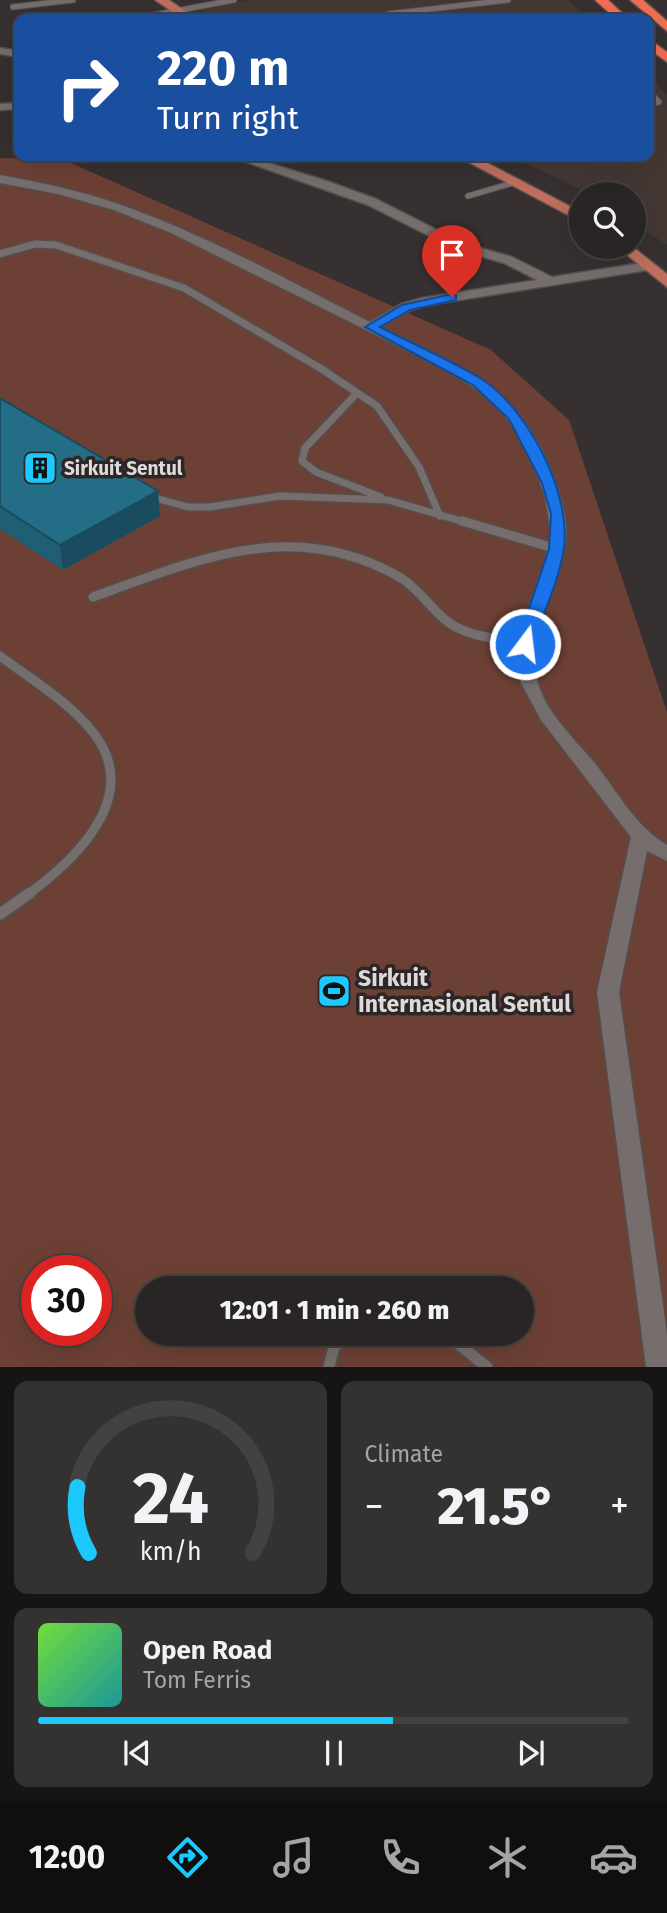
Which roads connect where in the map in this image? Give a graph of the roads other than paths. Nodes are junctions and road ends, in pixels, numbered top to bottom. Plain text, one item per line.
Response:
1 (73, 0) edge
2 (161, 0) edge
3 (234, 0) edge
4 (508, 0) edge
5 (601, 0) edge
6 (636, 0) edge
7 (13, 7) dead end
8 (176, 10) junction
9 (161, 14) edge
10 (183, 14) edge
11 (388, 14) edge
12 (617, 14) edge
13 (652, 14) edge
14 (250, 161) edge
15 (474, 161) edge
16 (0, 179) edge
17 (516, 182) junction
18 (468, 196) dead end
19 (569, 211) edge
20 (0, 254) edge
21 (639, 259) edge
22 (648, 266) junction
23 (549, 281) junction
24 (667, 282) edge
25 (371, 327) junction
26 (357, 393) junction
27 (144, 494) edge
28 (388, 500) junction
29 (440, 516) junction
30 (556, 549) junction
31 (93, 597) dead end
32 (525, 644) junction
33 (0, 656) edge
34 (641, 835) junction
35 (667, 854) edge
36 (0, 914) edge
37 (335, 1346) edge
38 (461, 1346) edge
39 (329, 1367) edge
40 (487, 1367) edge
41 (659, 1367) edge

1 - 7 lane
2 - 8 main road
3 - 8 lane
4 - 11 lane
5 - 12 highway
6 - 13 highway
8 - 9 lane
8 - 10 main road
14 - 23 street
15 - 17 main road
16 - 25 street
17 - 18 lane
17 - 19 main road
20 - 26 lane
21 - 22 main road
22 - 23 street
22 - 24 main road
23 - 25 street
25 - 30 street
26 - 28 lane
26 - 29 lane
27 - 28 lane
28 - 29 lane
29 - 30 lane
30 - 32 street
31 - 32 lane
32 - 34 street
33 - 36 lane
34 - 35 street
34 - 41 street
37 - 39 lane
38 - 40 lane

